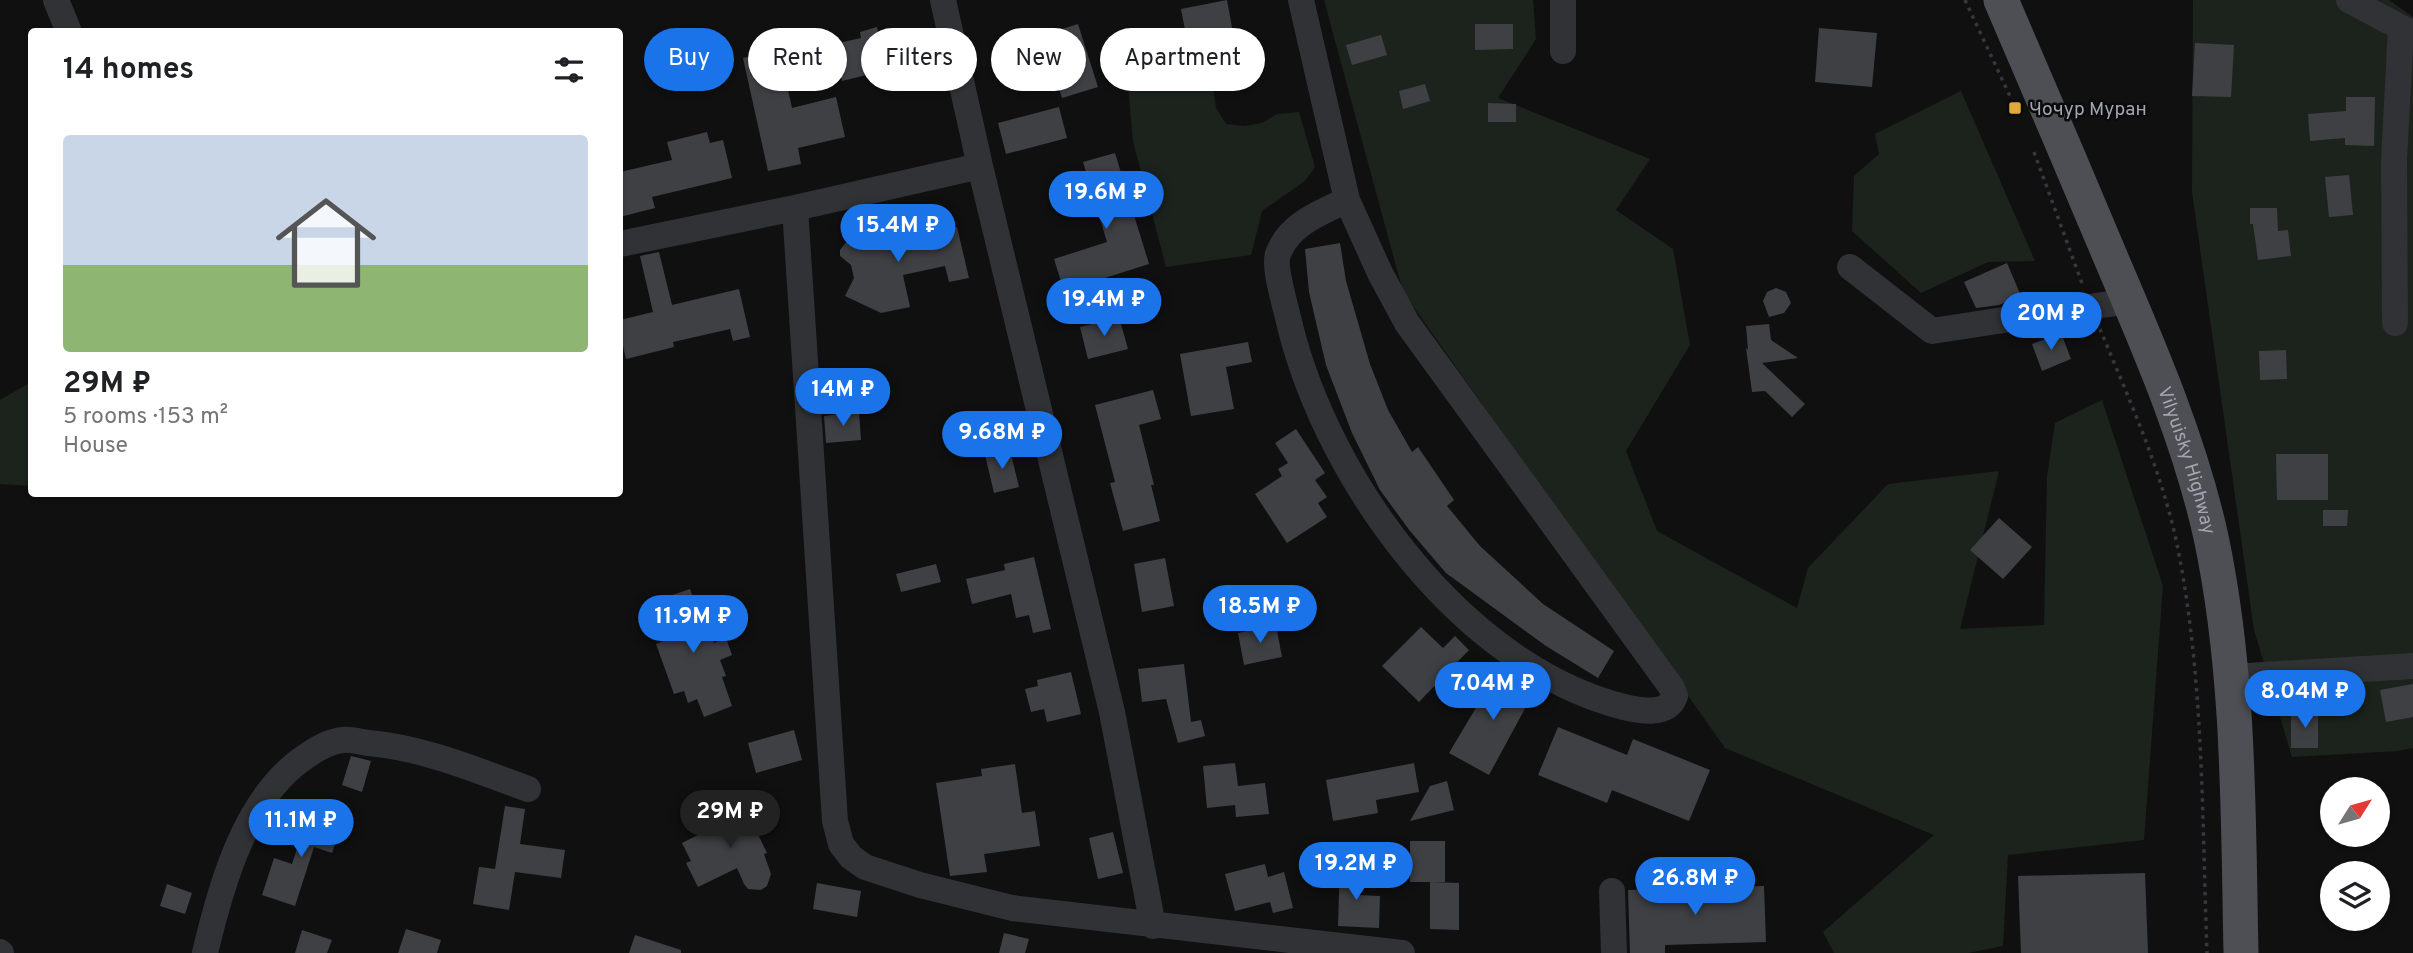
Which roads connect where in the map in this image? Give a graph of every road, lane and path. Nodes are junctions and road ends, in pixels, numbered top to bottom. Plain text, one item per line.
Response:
1 (56, 0) edge
2 (943, 0) edge
3 (1301, 0) edge
4 (1563, 0) edge
5 (1965, 0) edge
6 (2001, 0) edge
7 (2349, 0) edge
8 (67, 28) edge
9 (2407, 31) edge
10 (1563, 51) dead end
11 (2018, 114) dead end
12 (2034, 152) dead end
13 (980, 166) junction
14 (1347, 200) junction
15 (795, 208) junction
16 (623, 242) edge
17 (1850, 267) dead end
18 (2129, 301) junction
19 (2090, 307) junction
20 (2395, 323) dead end
21 (2413, 666) edge
22 (2232, 677) junction
23 (528, 789) dead end
24 (1612, 891) dead end
25 (1153, 926) junction
26 (205, 953) edge
27 (1402, 953) edge
28 (1614, 953) edge
29 (2207, 953) edge
30 (2241, 953) edge

1 - 8 street
2 - 13 street
3 - 14 street
4 - 10 street
5 - 11 path
6 - 18 main road, Vilyuisky Highway
7 - 9 street
9 - 20 street
12 - 19 path
13 - 15 street
13 - 25 street
14 - 14 street
15 - 16 street
15 - 25 street
17 - 19 street
18 - 19 street
18 - 22 main road, Vilyuisky Highway
19 - 29 path
21 - 22 street
22 - 30 main road, Vilyuisky Highway
23 - 26 street
24 - 28 street
25 - 27 street

